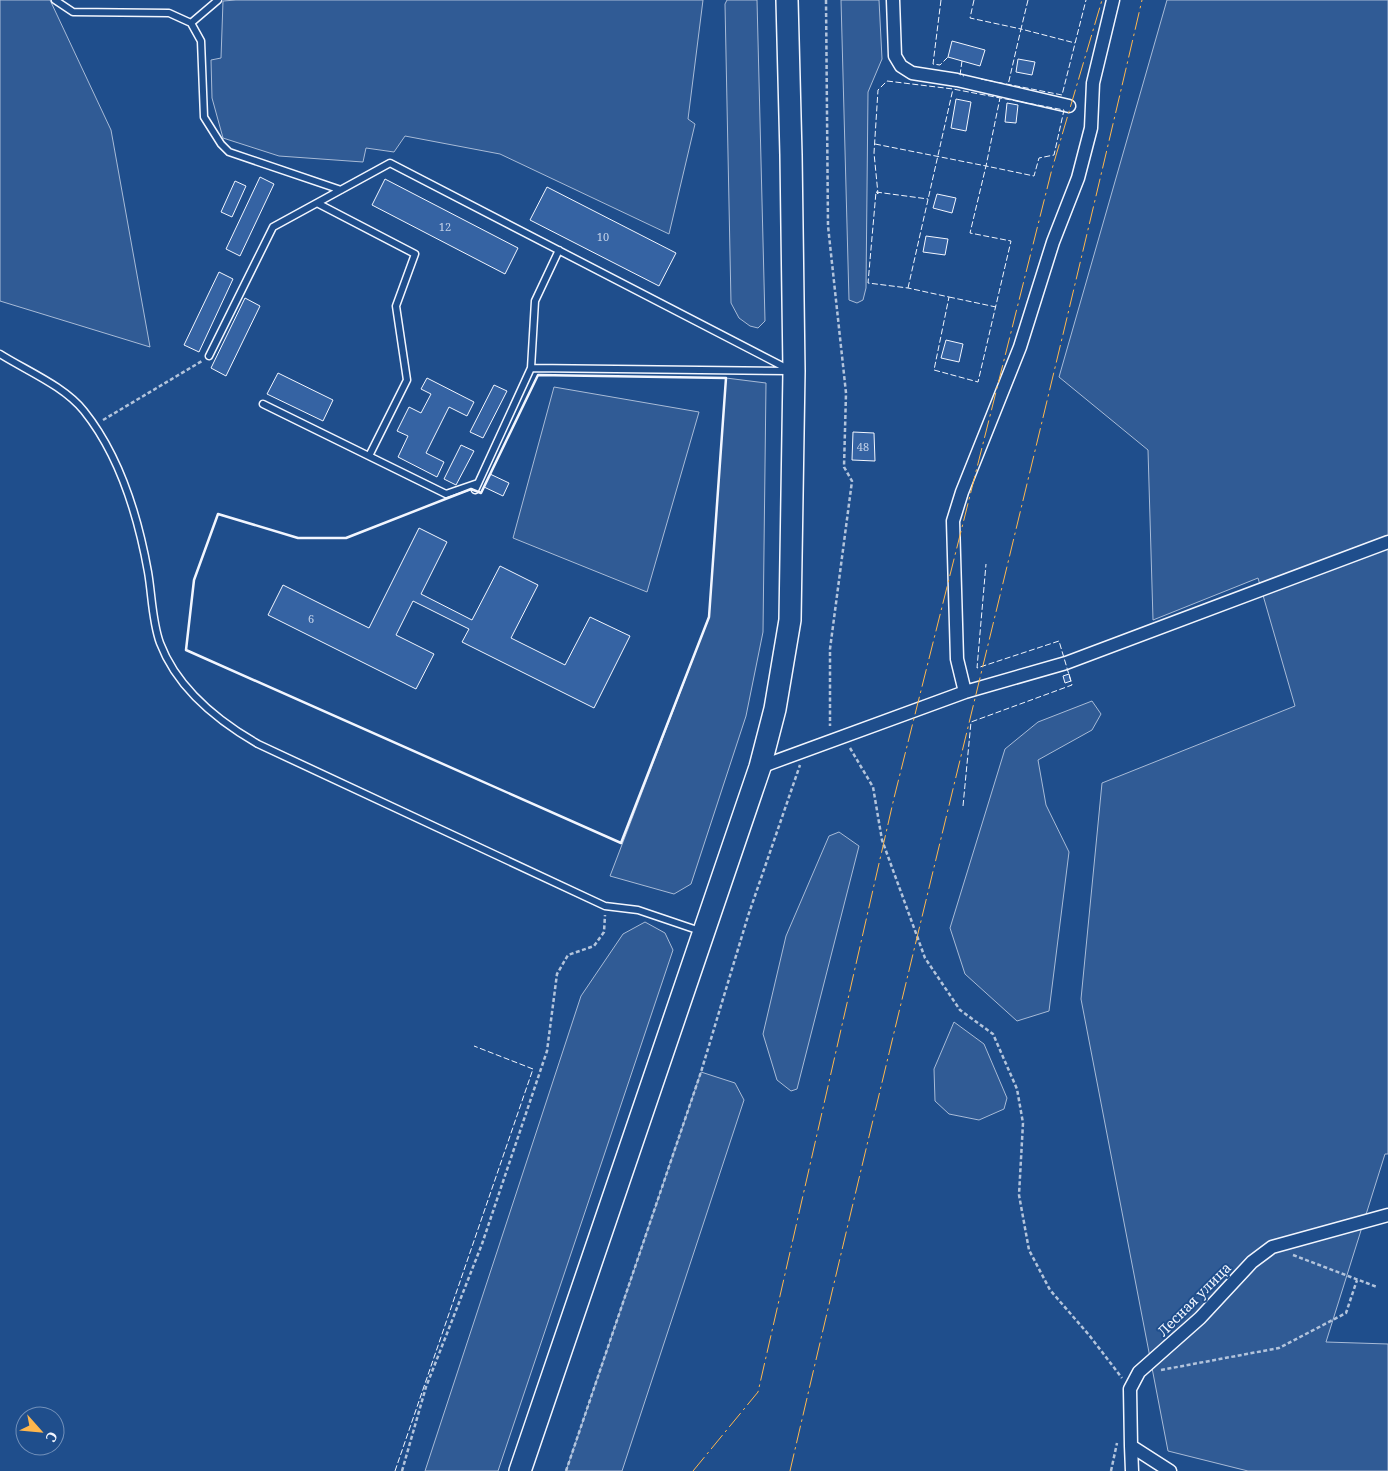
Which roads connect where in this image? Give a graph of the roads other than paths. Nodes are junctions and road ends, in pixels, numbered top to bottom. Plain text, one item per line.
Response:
1 (56, 0) edge
2 (218, 0) edge
3 (787, 0) edge
4 (893, 0) edge
5 (1123, 0) edge
6 (1113, 6) edge
7 (191, 23) junction
8 (1069, 106) dead end
9 (341, 190) junction
10 (317, 203) junction
11 (559, 250) junction
12 (0, 354) edge
13 (209, 356) road end
14 (531, 368) junction
15 (794, 371) junction
16 (263, 404) dead end
17 (369, 456) junction
18 (478, 484) junction
19 (475, 490) dead end
20 (1388, 542) edge
21 (965, 692) junction
22 (760, 768) junction
23 (704, 932) junction
24 (1388, 1216) edge
25 (1131, 1446) junction
26 (520, 1471) edge
27 (1132, 1471) edge
28 (1170, 1471) edge

1 - 7 lane
2 - 7 lane
3 - 15 main road
4 - 8 street
5 - 6 street
6 - 21 street
7 - 9 lane
9 - 10 lane
9 - 11 lane
10 - 13 lane
10 - 17 lane
11 - 14 lane
11 - 15 lane
12 - 23 lane
14 - 15 lane
14 - 18 lane
15 - 22 main road
16 - 17 lane
17 - 18 lane
18 - 19 lane
20 - 21 street
21 - 22 street
22 - 23 main road
23 - 26 main road
24 - 25 street, Лесная улица
25 - 27 street
25 - 28 street

